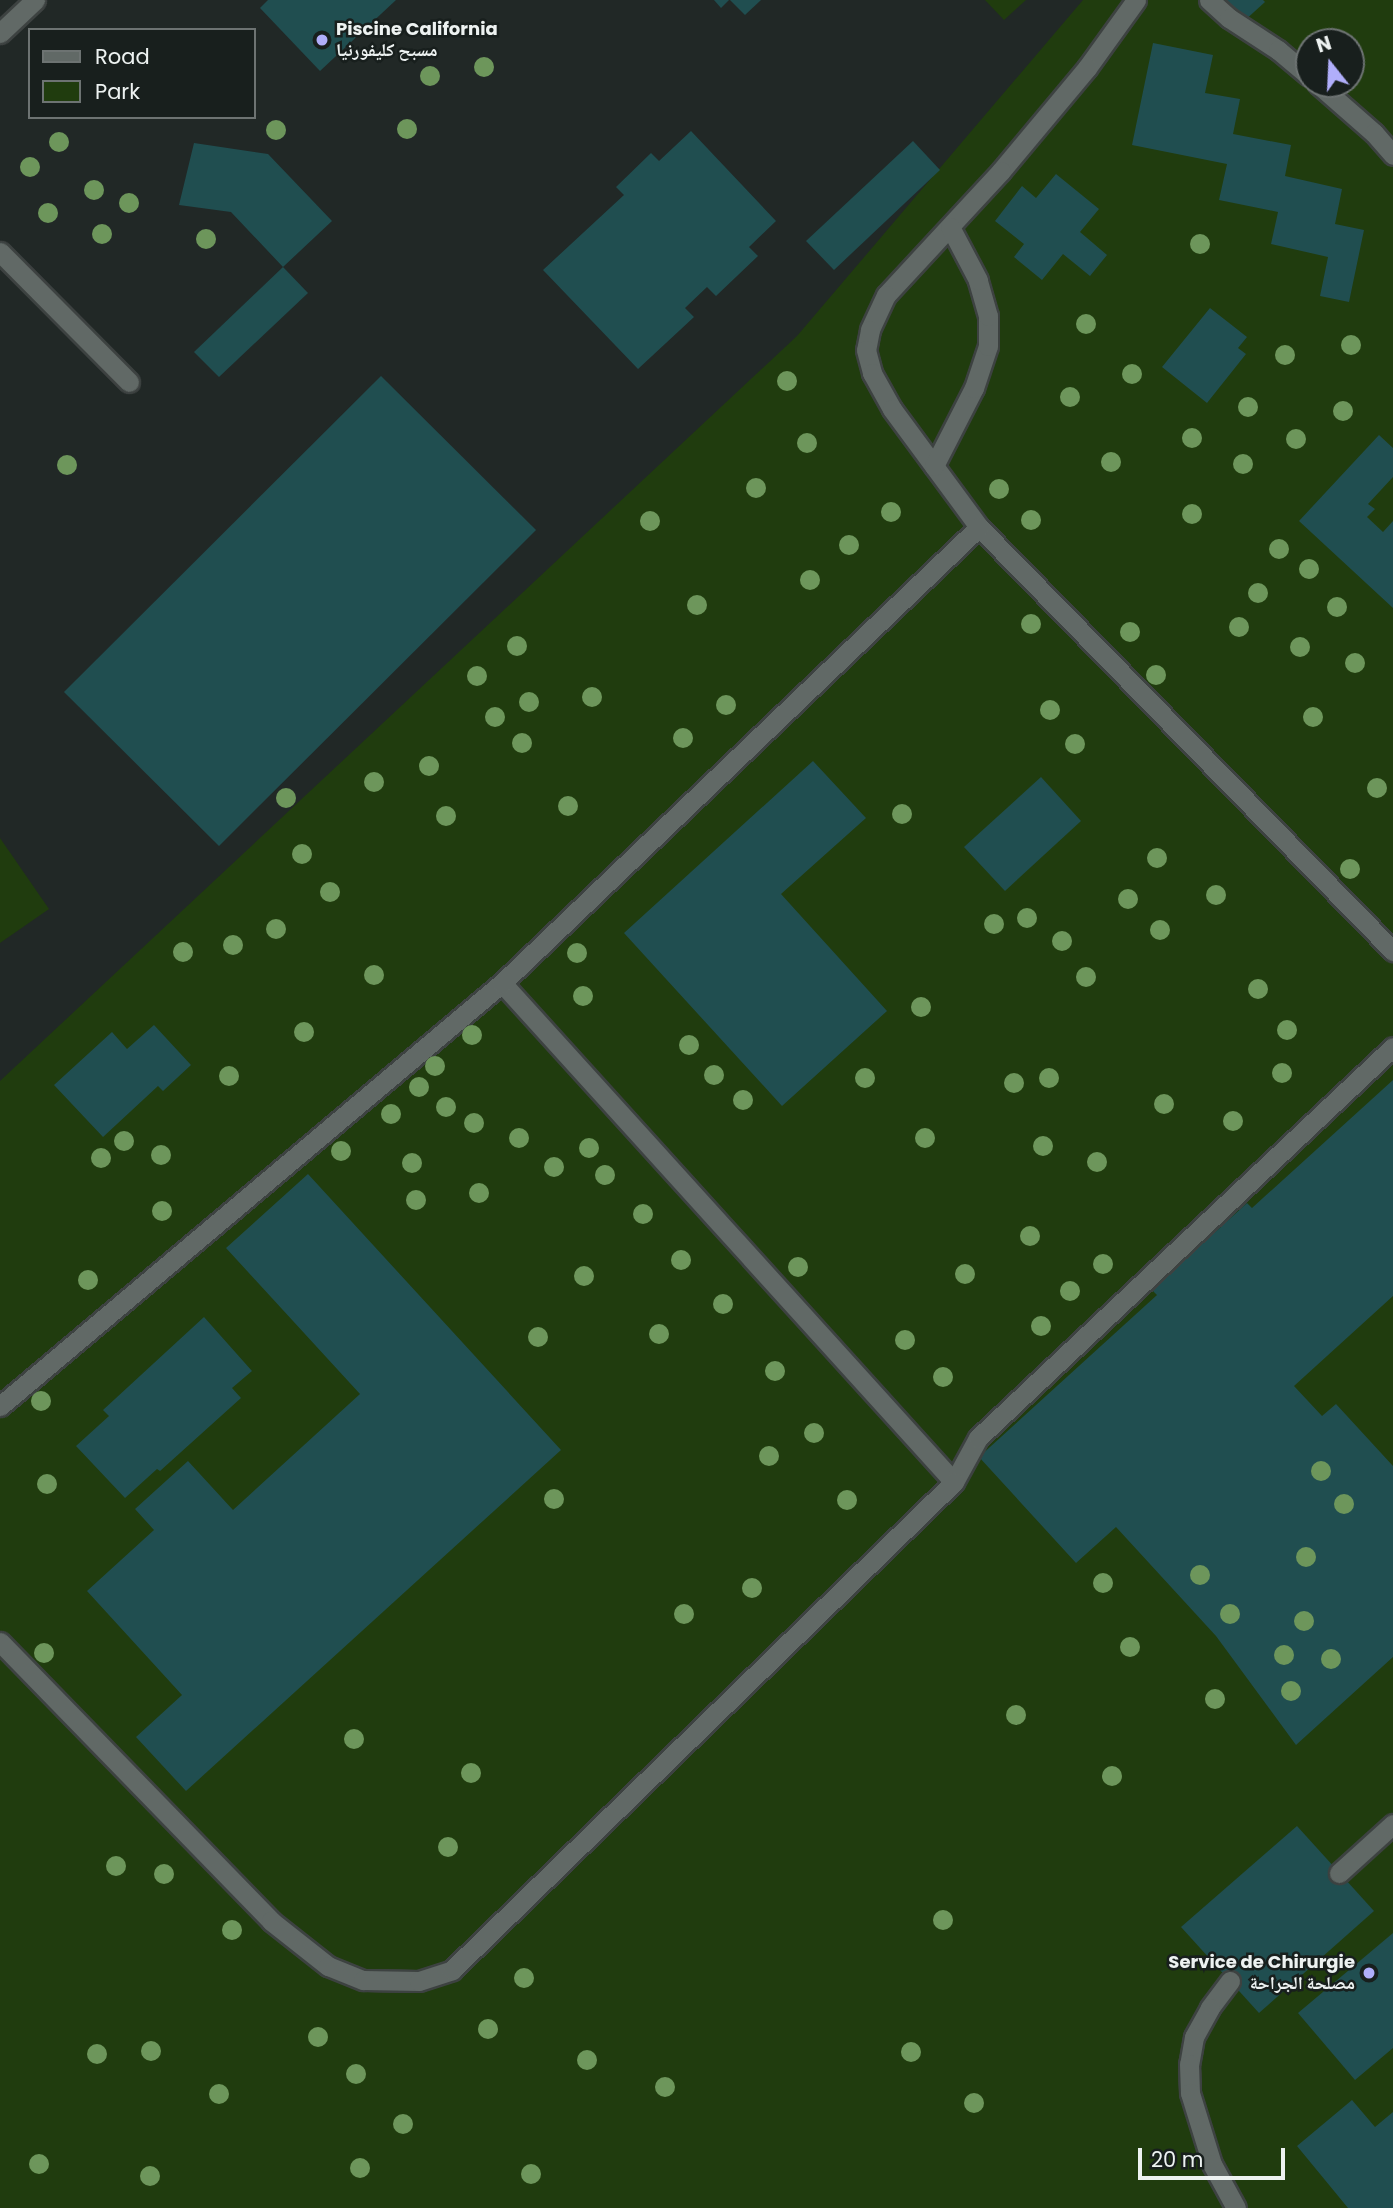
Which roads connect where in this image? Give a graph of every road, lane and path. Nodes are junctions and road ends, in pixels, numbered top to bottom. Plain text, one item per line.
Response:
1 (35, 0) edge
2 (1136, 0) edge
3 (1209, 0) edge
4 (0, 33) edge
5 (1295, 64) edge
6 (1334, 98) edge
7 (1393, 155) edge
8 (950, 227) junction
9 (0, 251) edge
10 (129, 382) dead end
11 (934, 466) junction
12 (979, 527) junction
13 (1393, 951) edge
14 (502, 983) junction
15 (1393, 1047) edge
16 (0, 1406) edge
17 (954, 1482) junction
18 (0, 1642) edge
19 (1393, 1824) edge
20 (1339, 1873) dead end
21 (1230, 1981) dead end
22 (1236, 2208) edge

1 - 4 street
2 - 8 street
3 - 5 street
6 - 7 street
8 - 11 street
8 - 11 street
9 - 10 street
11 - 12 street
12 - 13 street
12 - 14 street
14 - 16 street
14 - 17 street
15 - 17 street
17 - 18 street
19 - 20 street
21 - 22 street

